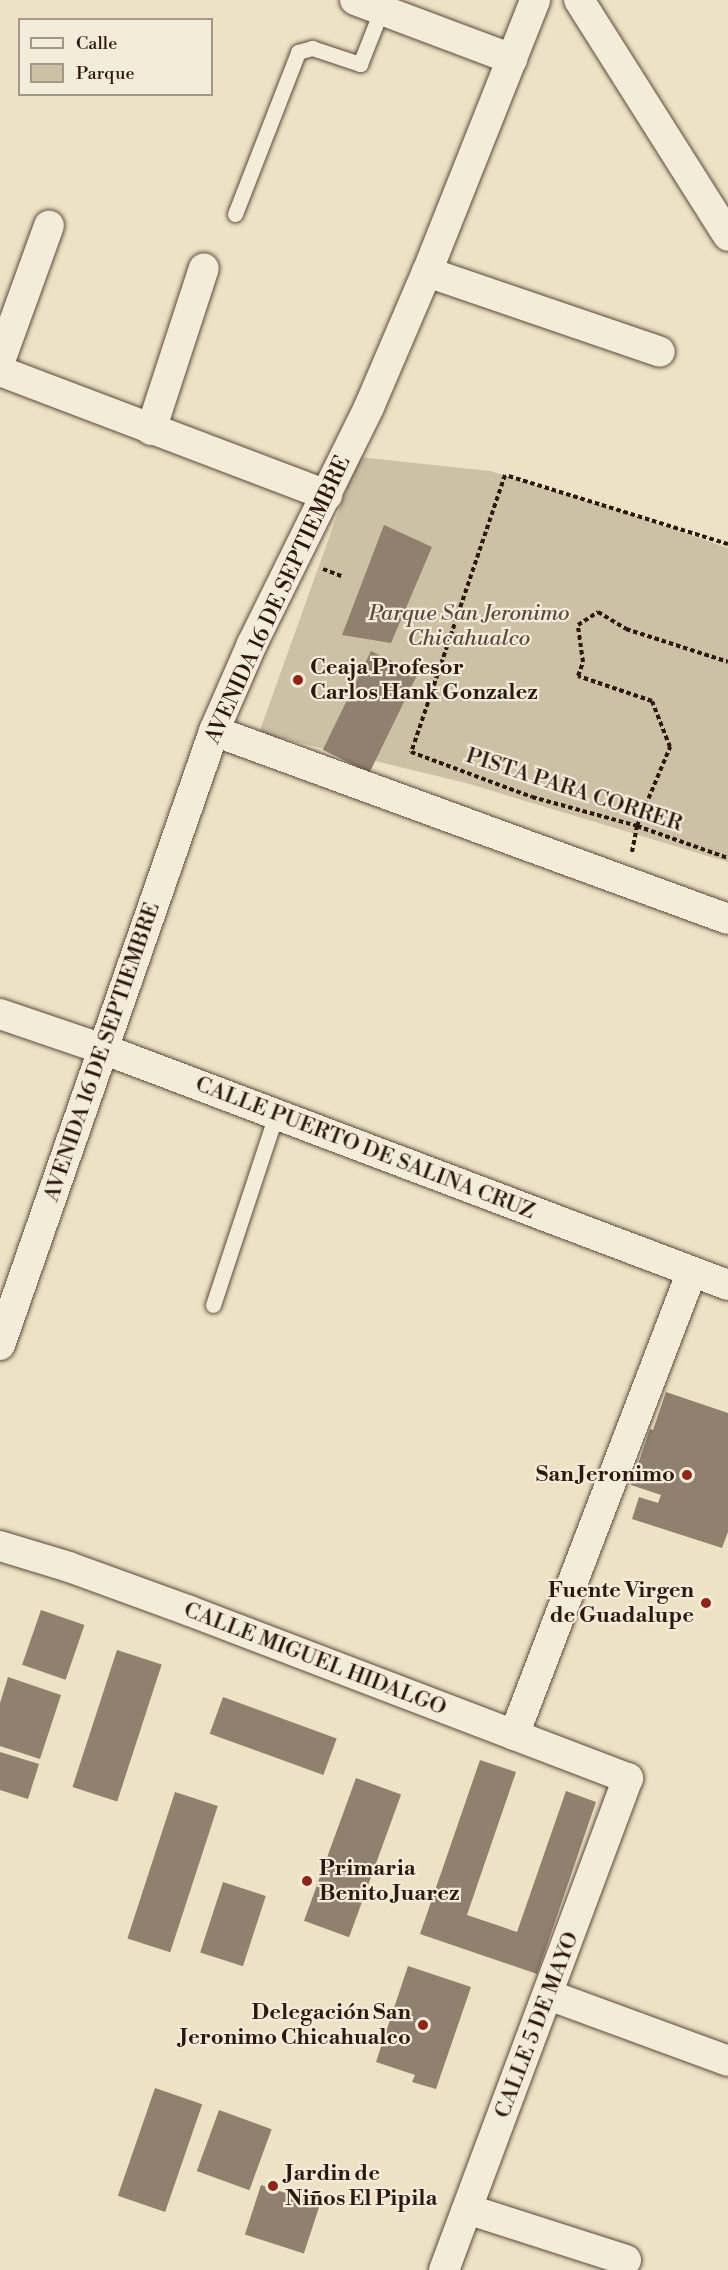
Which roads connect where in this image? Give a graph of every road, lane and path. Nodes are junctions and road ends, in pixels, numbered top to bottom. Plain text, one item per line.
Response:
1 (535, 0) edge
2 (579, 0) edge
3 (368, 5) edge
4 (512, 59) junction
5 (235, 214) dead end
6 (49, 226) dead end
7 (728, 237) edge
8 (204, 268) dead end
9 (427, 272) junction
10 (660, 352) dead end
11 (0, 361) edge
12 (0, 371) edge
13 (151, 430) junction
14 (327, 495) junction
15 (728, 544) edge
16 (728, 662) edge
17 (214, 730) junction
18 (637, 826) junction
19 (728, 858) edge
20 (626, 881) junction
21 (728, 919) edge
22 (0, 1014) edge
23 (103, 1049) junction
24 (276, 1114) junction
25 (692, 1272) junction
26 (728, 1285) edge
27 (213, 1305) dead end
28 (0, 1346) edge
29 (0, 1546) edge
30 (514, 1735) junction
31 (628, 1779) joint
32 (549, 1995) junction
33 (728, 2061) edge
34 (467, 2209) junction
35 (626, 2260) dead end
36 (444, 2270) edge

1 - 4 street, AVENIDA 16 DE SEPTIEMBRE
2 - 7 street
3 - 4 street
3 - 5 lane
4 - 9 street, AVENIDA 16 DE SEPTIEMBRE
6 - 11 street
8 - 13 street
9 - 10 street
9 - 14 street, AVENIDA 16 DE SEPTIEMBRE
12 - 13 street
13 - 14 street
14 - 17 street, AVENIDA 16 DE SEPTIEMBRE
15 - 18 path, PISTA PARA CORRER
16 - 18 path
17 - 20 street
17 - 23 street, AVENIDA 16 DE SEPTIEMBRE
18 - 19 path, PISTA PARA CORRER
18 - 20 path
20 - 21 street
22 - 23 street, CALLE PUERTO DE SALINA CRUZ
23 - 24 street, CALLE PUERTO DE SALINA CRUZ
23 - 28 street, AVENIDA 16 DE SEPTIEMBRE
24 - 25 street, CALLE PUERTO DE SALINA CRUZ
24 - 27 lane
25 - 26 street, CALLE PUERTO DE SALINA CRUZ
25 - 30 street
29 - 30 street, CALLE MIGUEL HIDALGO
30 - 31 street, CALLE MIGUEL HIDALGO
31 - 32 street, CALLE 5 DE MAYO
32 - 33 street
32 - 34 street, CALLE 5 DE MAYO
34 - 35 street
34 - 36 street, CALLE 5 DE MAYO

